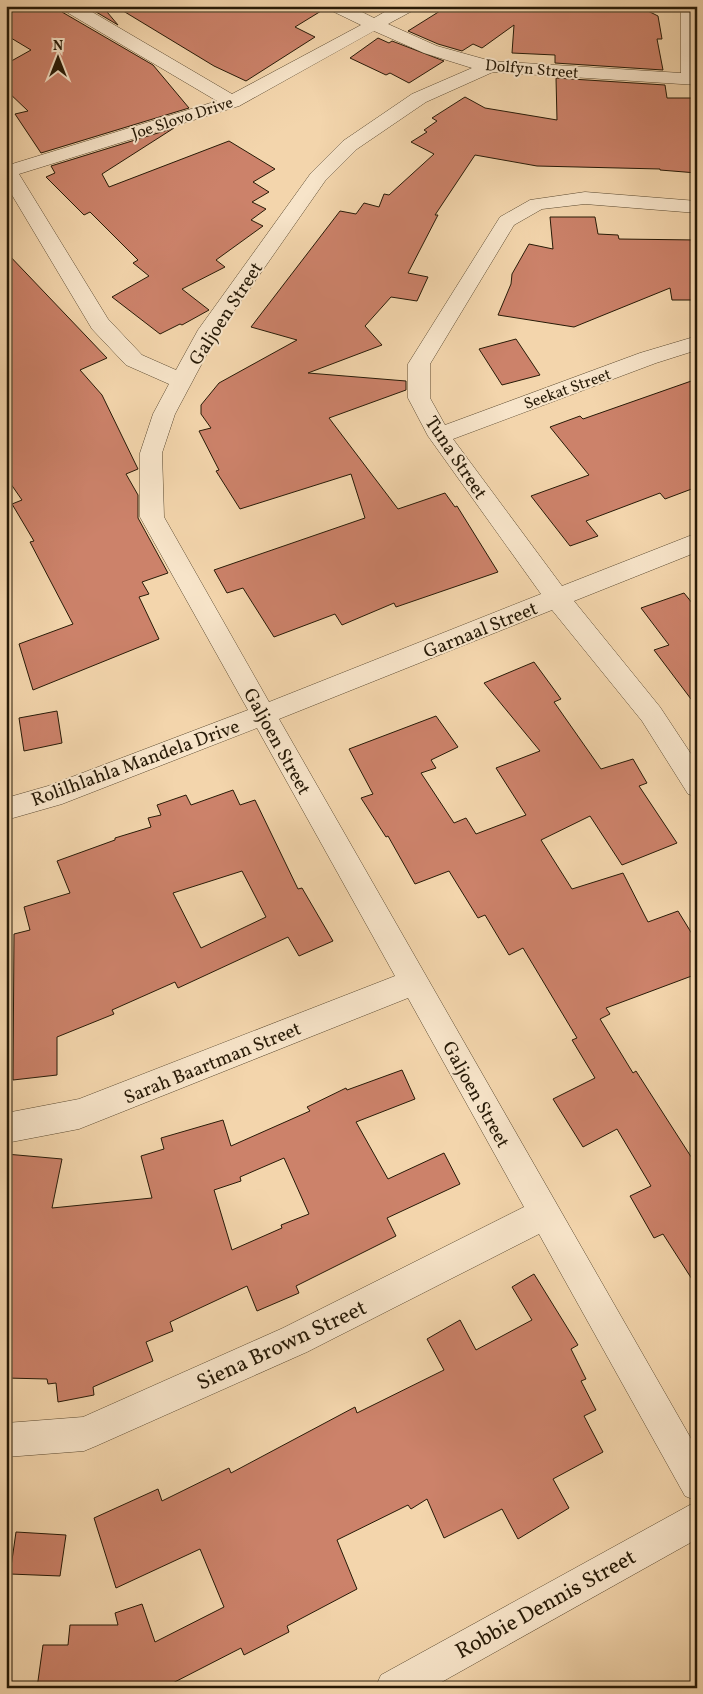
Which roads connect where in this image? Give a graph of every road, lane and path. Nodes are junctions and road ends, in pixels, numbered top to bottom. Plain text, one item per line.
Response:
1 (69, 6) edge
2 (336, 6) edge
3 (408, 6) edge
4 (689, 7) edge
5 (376, 25) junction
6 (491, 66) junction
7 (693, 80) edge
8 (232, 102) junction
9 (7, 171) edge
10 (697, 207) edge
11 (697, 343) edge
12 (182, 381) junction
13 (438, 436) junction
14 (697, 542) edge
15 (557, 598) junction
16 (263, 715) junction
17 (697, 786) edge
18 (6, 809) edge
19 (414, 982) junction
20 (6, 1128) edge
21 (544, 1214) junction
22 (6, 1440) edge
23 (697, 1484) edge
24 (697, 1519) edge
25 (394, 1688) edge

1 - 8 street
2 - 5 street, Dolfyn Street
3 - 5 street, Joe Slovo Drive
4 - 7 street
5 - 6 street, Dolfyn Street
5 - 8 street, Joe Slovo Drive
6 - 7 street, Dolfyn Street
6 - 12 street, Galjoen Street
8 - 9 street, Joe Slovo Drive
9 - 12 street
10 - 13 street, Tuna Street
11 - 13 street, Seekat Street
12 - 16 street, Galjoen Street
13 - 15 street, Tuna Street
14 - 15 street, Garnaal Street
15 - 16 street, Garnaal Street
15 - 17 street, Tuna Street
16 - 18 street, Rolilhlahla Mandela Drive
16 - 19 street, Galjoen Street
19 - 20 street, Sarah Baartman Street
19 - 21 street, Galjoen Street
21 - 22 street, Siena Brown Street
21 - 23 street, Galjoen Street
24 - 25 street, Robbie Dennis Street

